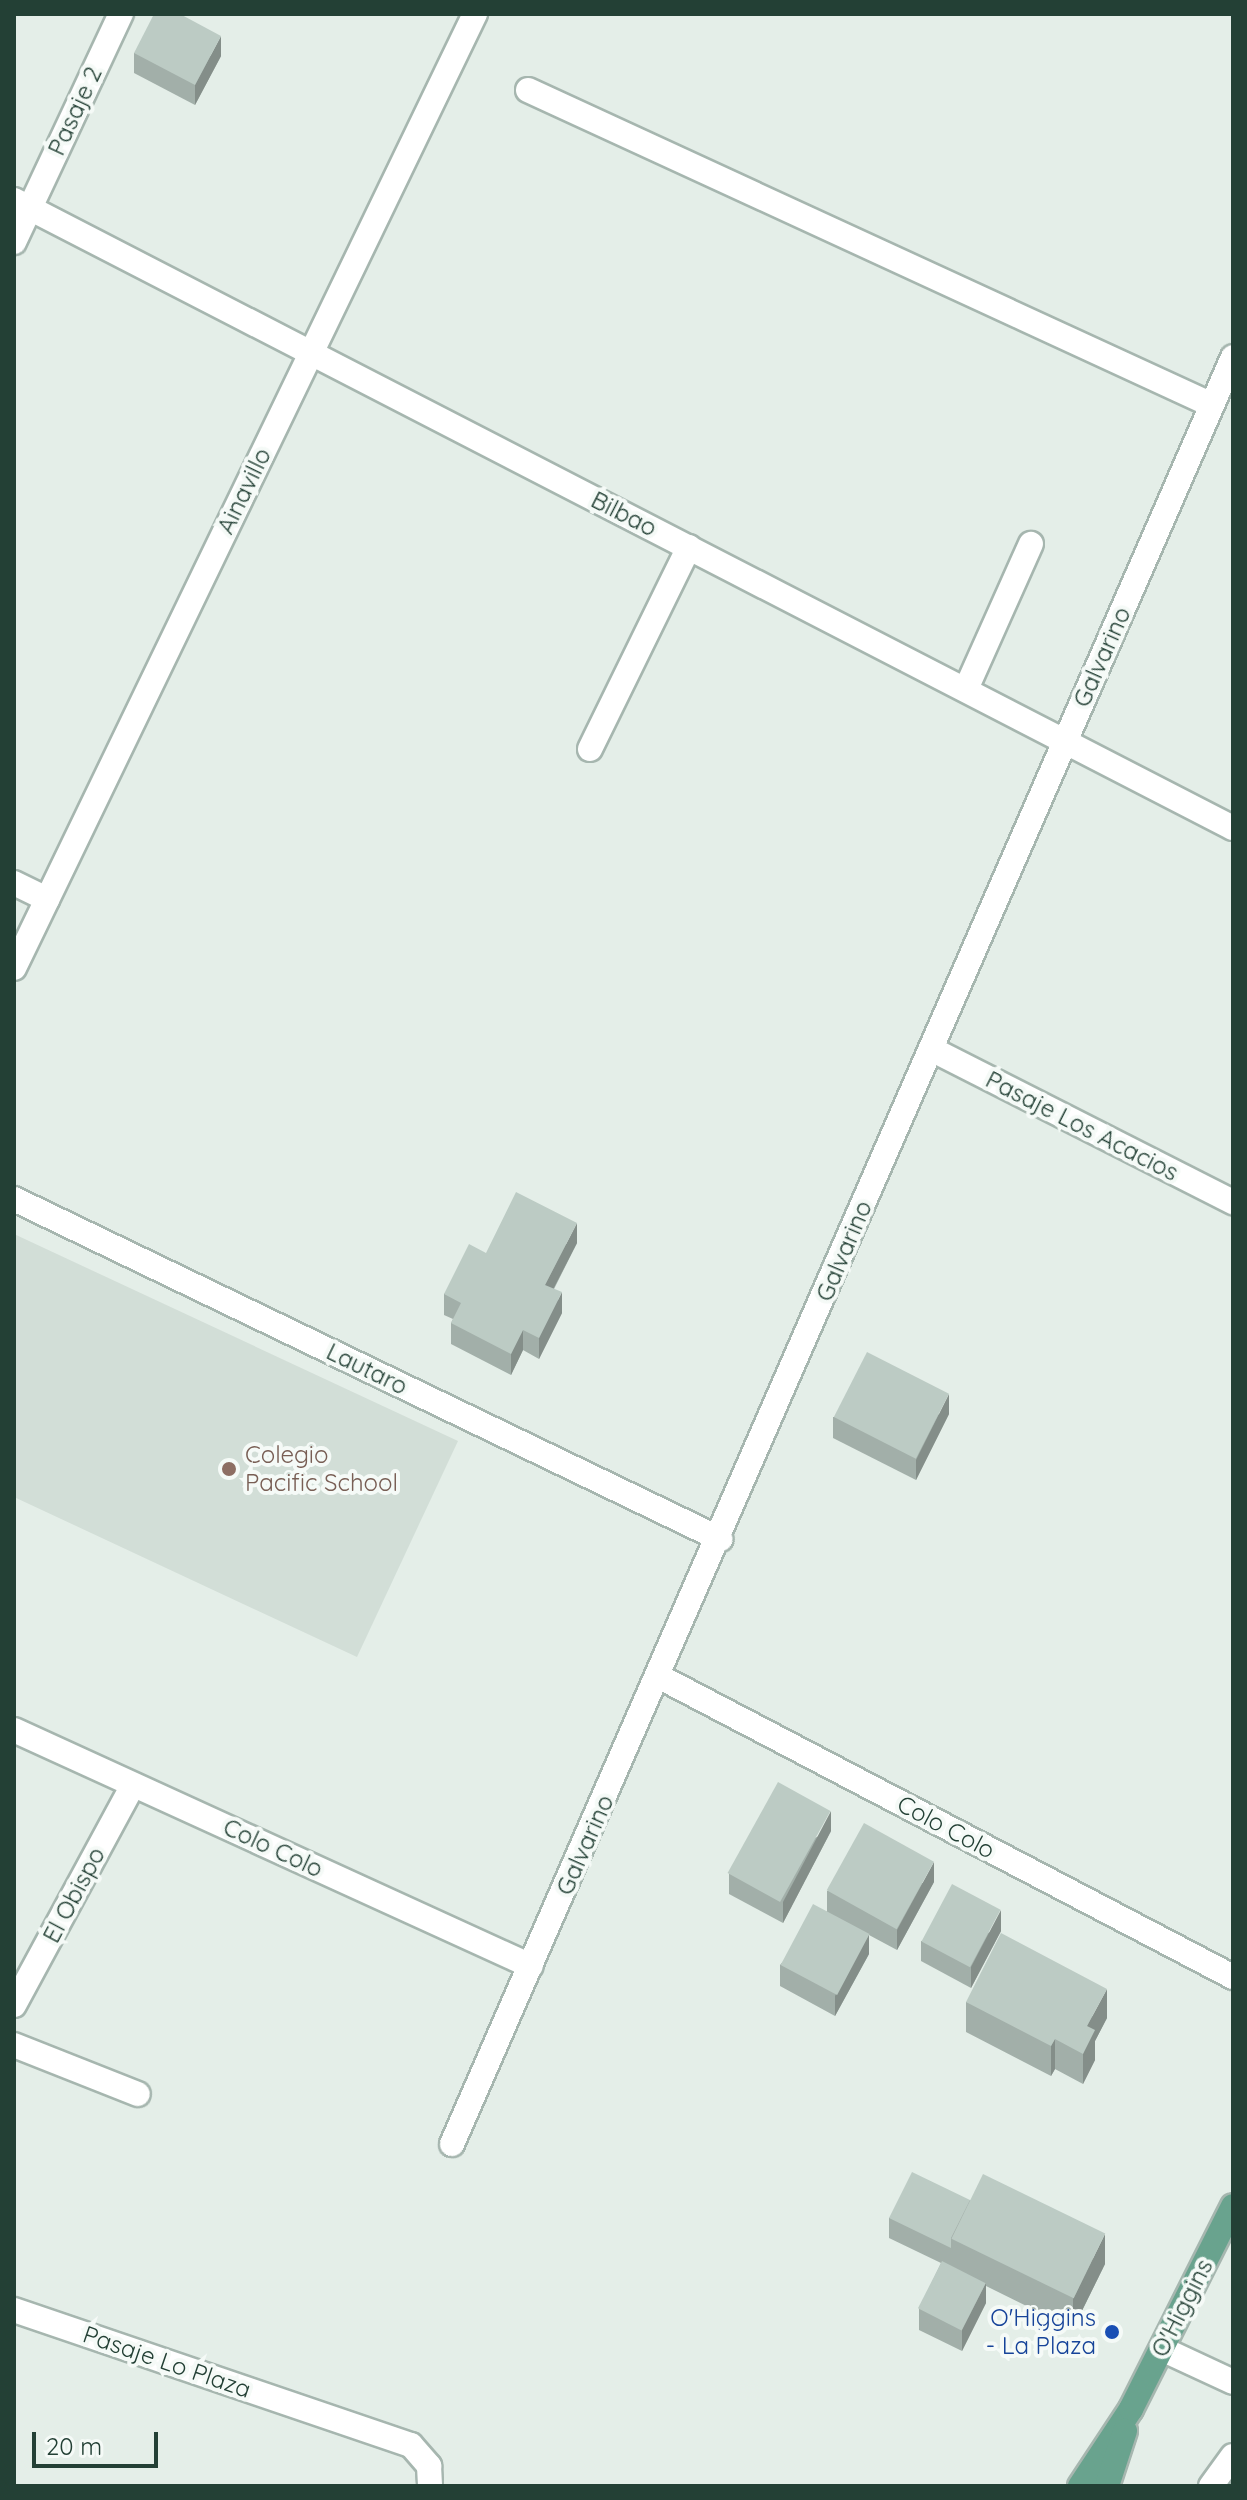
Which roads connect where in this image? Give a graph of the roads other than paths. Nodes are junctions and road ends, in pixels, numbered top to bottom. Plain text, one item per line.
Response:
1 (121, 14) edge
2 (475, 14) edge
3 (528, 90) dead end
4 (22, 204) edge
5 (14, 242) edge
6 (310, 353) junction
7 (1233, 357) edge
8 (1212, 405) junction
9 (1031, 544) dead end
10 (689, 547) junction
11 (966, 689) junction
12 (1066, 741) junction
13 (590, 749) dead end
14 (1233, 828) edge
15 (14, 883) edge
16 (47, 899) junction
17 (14, 968) edge
18 (931, 1049) junction
19 (14, 1199) edge
20 (1233, 1202) edge
21 (720, 1539) junction
22 (660, 1677) junction
23 (14, 1730) edge
24 (133, 1785) junction
25 (531, 1966) junction
26 (1233, 1977) edge
27 (14, 2005) edge
28 (14, 2045) edge
29 (138, 2094) dead end
30 (452, 2144) dead end
31 (1233, 2206) edge
32 (14, 2310) edge
33 (1162, 2349) junction
34 (1233, 2382) edge
35 (1131, 2409) junction
36 (1233, 2456) edge
37 (430, 2486) edge
38 (1080, 2486) edge
39 (1107, 2486) edge
40 (1211, 2486) edge

1 - 4 street, Pasaje 2
2 - 6 street, Ainavillo
3 - 8 street
4 - 5 street, Pasaje 2
4 - 6 street, Bilbao
6 - 10 street, Bilbao
6 - 16 street, Ainavillo
7 - 8 street, Galvarino
8 - 12 street, Galvarino
9 - 11 street
10 - 11 street, Bilbao
10 - 13 street
11 - 12 street, Bilbao
12 - 14 street, Bilbao
12 - 18 street, Galvarino
15 - 16 street
16 - 17 street, Ainavillo
18 - 20 street, Pasaje Los Acacios
18 - 21 street, Galvarino
19 - 21 street, Lautaro
21 - 22 street, Galvarino
22 - 25 street, Galvarino
22 - 26 street, Colo Colo
23 - 24 street, Colo Colo
24 - 25 street, Colo Colo
24 - 27 street, El Obispo
25 - 30 street, Galvarino
28 - 29 street
31 - 33 main road, O'Higgins
32 - 37 street, Pasaje Lo Plaza
33 - 34 street
33 - 35 main road, O'Higgins
35 - 38 main road, O'Higgins
35 - 39 main road, O'Higgins
36 - 40 street

